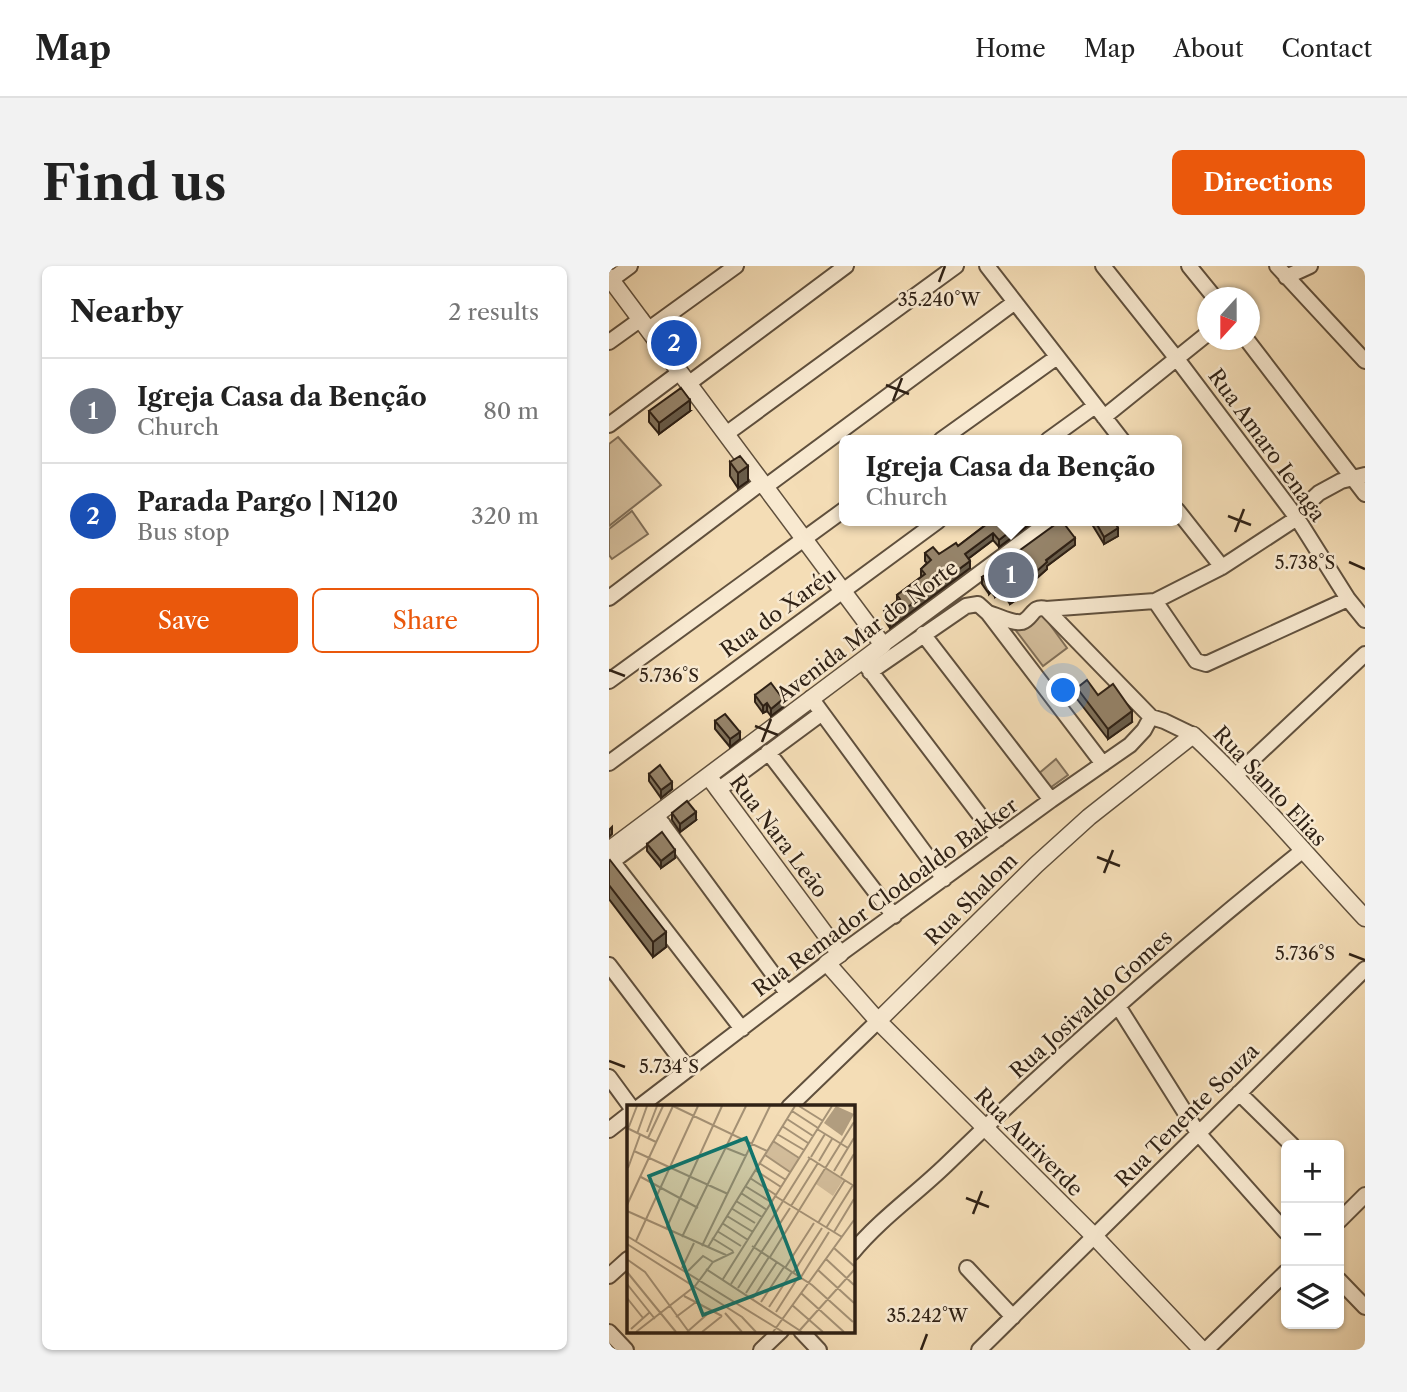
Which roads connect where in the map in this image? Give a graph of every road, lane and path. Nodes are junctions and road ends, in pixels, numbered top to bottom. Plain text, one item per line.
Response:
1 (630, 266) edge
2 (736, 266) edge
3 (846, 266) edge
4 (956, 266) edge
5 (987, 266) edge
6 (1103, 266) edge
7 (1189, 266) edge
8 (1310, 266) edge
9 (1282, 272) edge
10 (610, 279) edge
11 (1206, 287) edge
12 (1015, 302) junction
13 (645, 324) junction
14 (609, 342) edge
15 (1197, 342) edge
16 (1255, 350) edge
17 (1057, 357) junction
18 (1177, 359) junction
19 (1365, 361) edge
20 (684, 378) junction
21 (1099, 412) junction
22 (609, 425) edge
23 (726, 434) junction
24 (948, 435) edge
25 (1057, 435) edge
26 (1118, 435) edge
27 (1359, 477) edge
28 (763, 485) junction
29 (1365, 494) edge
30 (839, 513) edge
31 (1182, 516) edge
32 (1297, 518) junction
33 (931, 526) edge
34 (1043, 526) edge
35 (805, 538) junction
36 (1222, 567) junction
37 (842, 591) junction
38 (609, 597) edge
39 (1348, 599) junction
40 (1155, 601) junction
41 (1046, 609) junction
42 (986, 610) junction
43 (1365, 620) edge
44 (923, 634) junction
45 (883, 645) junction
46 (1365, 654) edge
47 (866, 666) junction
48 (609, 681) edge
49 (811, 698) junction
50 (822, 713) junction
51 (1150, 717) junction
52 (1193, 735) junction
53 (768, 752) junction
54 (609, 763) edge
55 (1103, 764) junction
56 (1236, 775) junction
57 (713, 784) junction
58 (1051, 800) junction
59 (660, 819) junction
60 (999, 839) junction
61 (1303, 851) junction
62 (610, 858) edge
63 (944, 879) junction
64 (894, 916) junction
65 (1365, 918) edge
66 (834, 959) junction
67 (609, 965) edge
68 (1365, 969) edge
69 (787, 993) junction
70 (1118, 1006) junction
71 (878, 1021) junction
72 (742, 1029) junction
73 (688, 1069) junction
74 (609, 1077) edge
75 (1239, 1093) junction
76 (630, 1105) edge
77 (642, 1105) edge
78 (791, 1105) edge
79 (627, 1116) edge
80 (984, 1128) junction
81 (609, 1130) edge
82 (1198, 1133) junction
83 (1287, 1140) edge
84 (1365, 1195) edge
85 (1344, 1216) edge
86 (1281, 1226) edge
87 (1095, 1237) junction
88 (854, 1251) edge
89 (627, 1260) edge
90 (967, 1268) dead end
91 (609, 1276) edge
92 (1281, 1277) edge
93 (1344, 1285) edge
94 (1365, 1307) edge
95 (1013, 1317) junction
96 (609, 1332) edge
97 (802, 1332) edge
98 (626, 1350) edge
99 (819, 1350) edge
100 (979, 1350) edge
101 (1204, 1350) edge

1 - 10 street
2 - 13 street
3 - 20 street
4 - 23 street
5 - 12 street
6 - 18 street, Rua Amaro Ienaga
7 - 11 street
8 - 9 street
9 - 19 street
10 - 13 street
12 - 17 street
12 - 28 street
13 - 14 street
13 - 20 street
15 - 18 street
16 - 27 street
17 - 21 street
17 - 24 street
18 - 21 street
18 - 32 street, Rua Amaro Ienaga
20 - 22 street
20 - 23 street
21 - 25 street
21 - 26 street
23 - 28 street
27 - 29 street
27 - 32 street
28 - 35 street
28 - 38 street
30 - 35 street
31 - 36 street
32 - 36 street
32 - 39 street, Rua Amaro Ienaga
33 - 37 street, Rua do Xaréu
34 - 45 street, Avenida Mar do Norte
35 - 37 street
35 - 48 street
36 - 40 street
37 - 45 street
37 - 54 street, Rua do Xaréu
39 - 40 street
39 - 43 street, Rua Amaro Ienaga
40 - 41 street
41 - 42 street
41 - 51 street, Rua Santo Elias
42 - 44 street
42 - 55 street
44 - 47 street
44 - 58 street
45 - 47 street, Avenida Mar do Norte
46 - 56 street
47 - 49 street, Avenida Mar do Norte
47 - 60 street
49 - 50 street
49 - 57 street, Avenida Mar do Norte
50 - 53 street
50 - 63 street
51 - 52 street, Rua Santo Elias
51 - 55 street, Rua Remador Clodoaldo Bakker
52 - 56 street, Rua Santo Elias
52 - 71 street, Rua Shalom
53 - 57 street
53 - 64 street
55 - 58 street, Rua Remador Clodoaldo Bakker
56 - 61 street, Rua Santo Elias
57 - 59 street, Avenida Mar do Norte
57 - 66 street, Rua Nara Leão
58 - 60 street, Rua Remador Clodoaldo Bakker
59 - 62 street, Avenida Mar do Norte
59 - 69 street
60 - 63 street, Rua Remador Clodoaldo Bakker
61 - 65 street, Rua Santo Elias
61 - 70 street, Rua Josivaldo Gomes
62 - 72 street
63 - 64 street, Rua Remador Clodoaldo Bakker
64 - 66 street, Rua Remador Clodoaldo Bakker
66 - 69 street, Rua Remador Clodoaldo Bakker
66 - 71 street, Rua Auriverde
67 - 73 street
68 - 75 street, Rua Tenente Souza
69 - 72 street, Rua Remador Clodoaldo Bakker
70 - 80 street, Rua Josivaldo Gomes
70 - 82 street
71 - 78 street, Rua Shalom
71 - 80 street, Rua Auriverde
72 - 73 street, Rua Remador Clodoaldo Bakker
73 - 77 street, Rua Remador Clodoaldo Bakker
74 - 76 street
75 - 82 street, Rua Tenente Souza
75 - 83 street
79 - 81 street
80 - 87 street, Rua Auriverde
80 - 88 street, Rua Josivaldo Gomes
82 - 86 street
82 - 87 street, Rua Tenente Souza
84 - 85 street
87 - 95 street, Rua Tenente Souza
87 - 101 street, Rua Auriverde
89 - 91 street
90 - 95 street
92 - 101 street
93 - 94 street
95 - 100 street, Rua Tenente Souza
96 - 98 street
97 - 99 street

